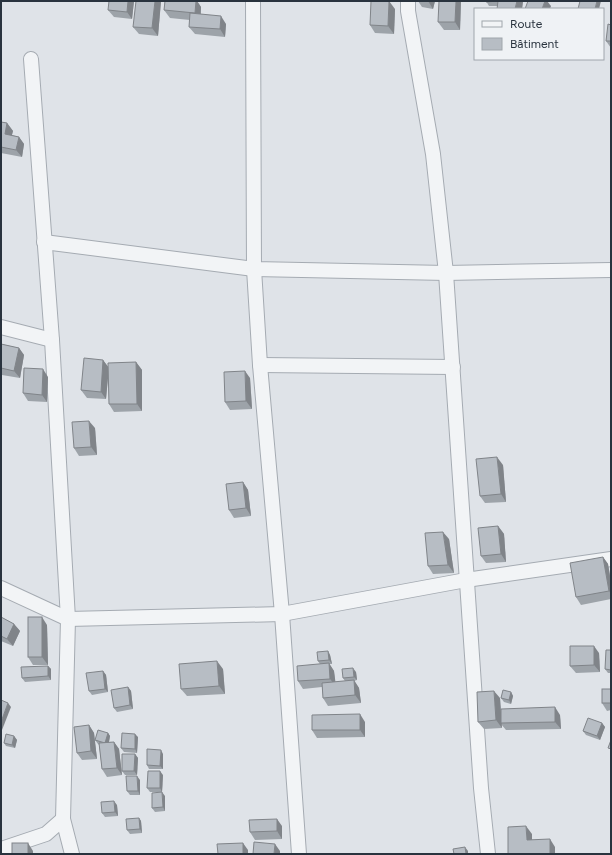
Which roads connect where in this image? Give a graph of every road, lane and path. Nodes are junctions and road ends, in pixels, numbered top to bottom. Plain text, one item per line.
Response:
1 (253, 1) edge
2 (408, 1) edge
3 (31, 59) dead end
4 (44, 242) junction
5 (254, 269) junction
6 (611, 270) edge
7 (446, 273) junction
8 (1, 327) edge
9 (52, 340) junction
10 (260, 365) junction
11 (453, 367) junction
12 (611, 559) edge
13 (466, 580) junction
14 (1, 588) edge
15 (282, 614) junction
16 (68, 619) junction
17 (63, 818) junction
18 (1, 849) edge
19 (72, 854) edge
20 (299, 854) edge
21 (488, 854) edge

1 - 5 street
2 - 7 street
3 - 4 street
4 - 5 street
4 - 9 street
5 - 7 street
5 - 10 street
6 - 7 street
7 - 11 street
8 - 9 street
9 - 16 street
10 - 11 street
10 - 15 street
11 - 13 street
12 - 13 street
13 - 15 street
13 - 21 street
14 - 16 street
15 - 16 street
15 - 20 street
16 - 17 street
17 - 18 street
17 - 19 street

